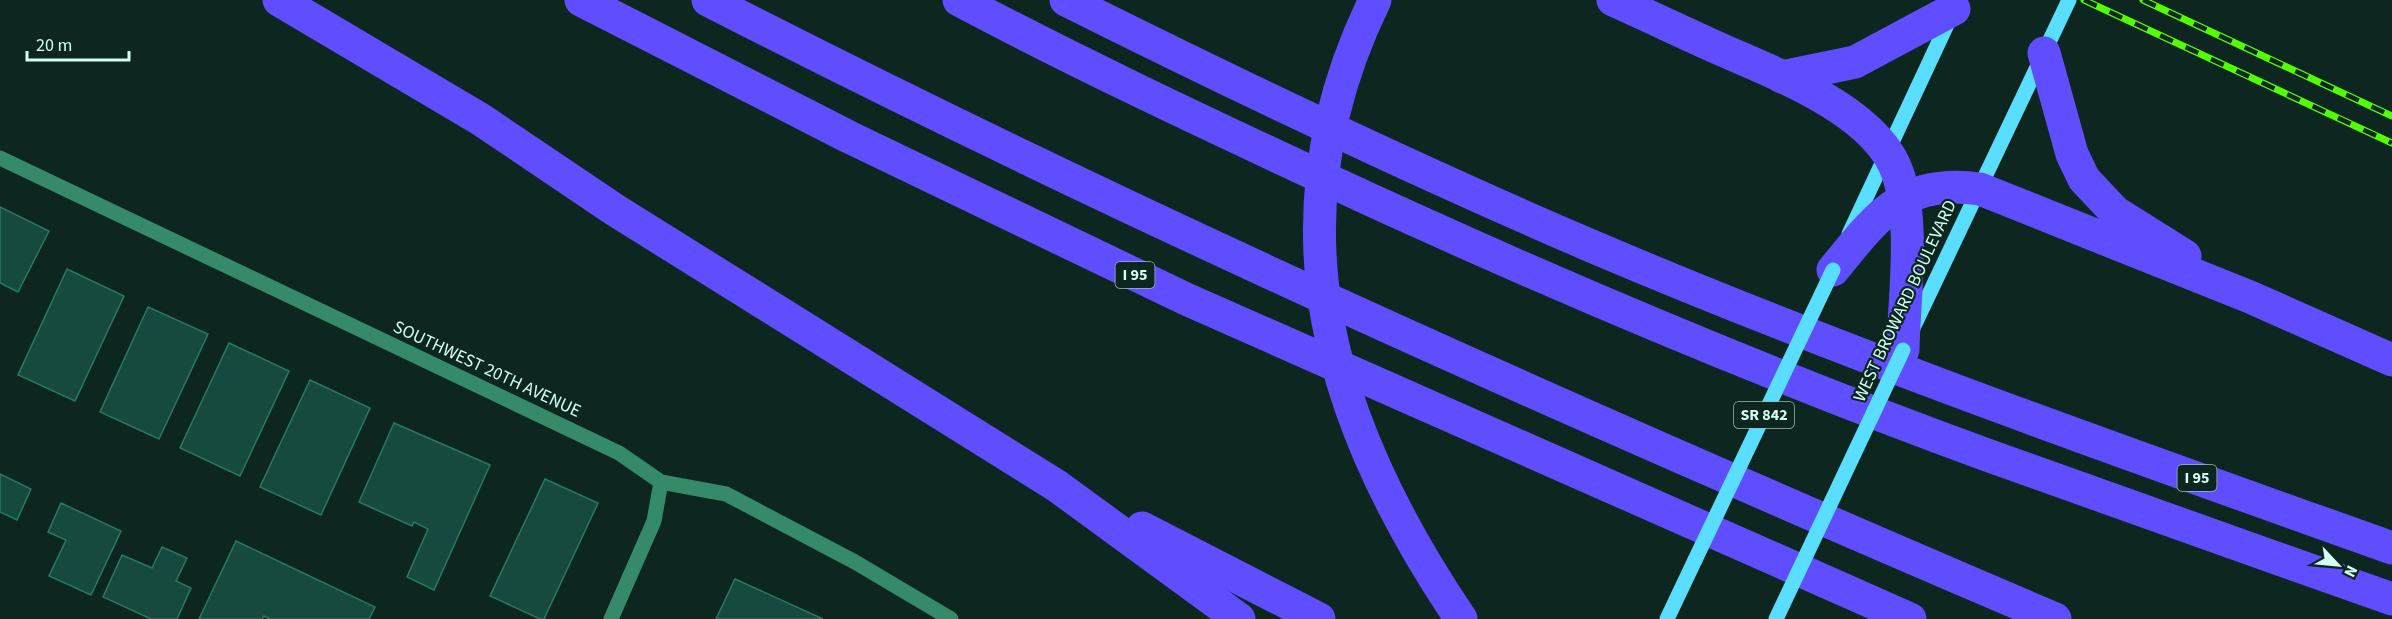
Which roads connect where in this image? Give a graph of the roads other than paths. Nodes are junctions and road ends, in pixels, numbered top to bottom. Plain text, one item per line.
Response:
1 (279, 0) edge
2 (581, 0) edge
3 (708, 0) edge
4 (959, 0) edge
5 (1066, 0) edge
6 (1375, 0) edge
7 (1613, 0) edge
8 (2069, 0) edge
9 (1956, 5) edge
10 (2044, 53) junction
11 (1782, 77) junction
12 (1886, 152) junction
13 (0, 158) edge
14 (1980, 189) junction
15 (1894, 198) junction
16 (1833, 270) joint
17 (2250, 297) junction
18 (1903, 350) junction
19 (2392, 360) edge
20 (661, 482) junction
21 (1057, 486) junction
22 (2392, 548) edge
23 (2392, 599) edge
24 (611, 619) edge
25 (951, 619) edge
26 (1239, 619) edge
27 (1319, 619) edge
28 (1461, 619) edge
29 (1667, 619) edge
30 (1776, 619) edge
31 (1910, 619) edge
32 (2055, 619) edge

1 - 21 highway
2 - 31 highway, I 95
3 - 32 highway
4 - 23 highway
5 - 22 highway, I 95
6 - 28 highway, bridge
7 - 11 highway
8 - 10 main road, WEST BROWARD BOULEVARD
9 - 11 highway
9 - 12 main road
10 - 14 main road, WEST BROWARD BOULEVARD
10 - 17 highway
11 - 12 highway
12 - 15 highway
13 - 20 street, SOUTHWEST 20TH AVENUE
14 - 15 highway
14 - 17 highway
14 - 18 main road, WEST BROWARD BOULEVARD
15 - 16 highway
15 - 18 highway
16 - 29 main road, SR 842, bridge
17 - 19 highway
18 - 30 main road, WEST BROWARD BOULEVARD, bridge
20 - 24 street
20 - 25 street, SOUTHWEST 20TH AVENUE
21 - 26 highway
21 - 27 highway

